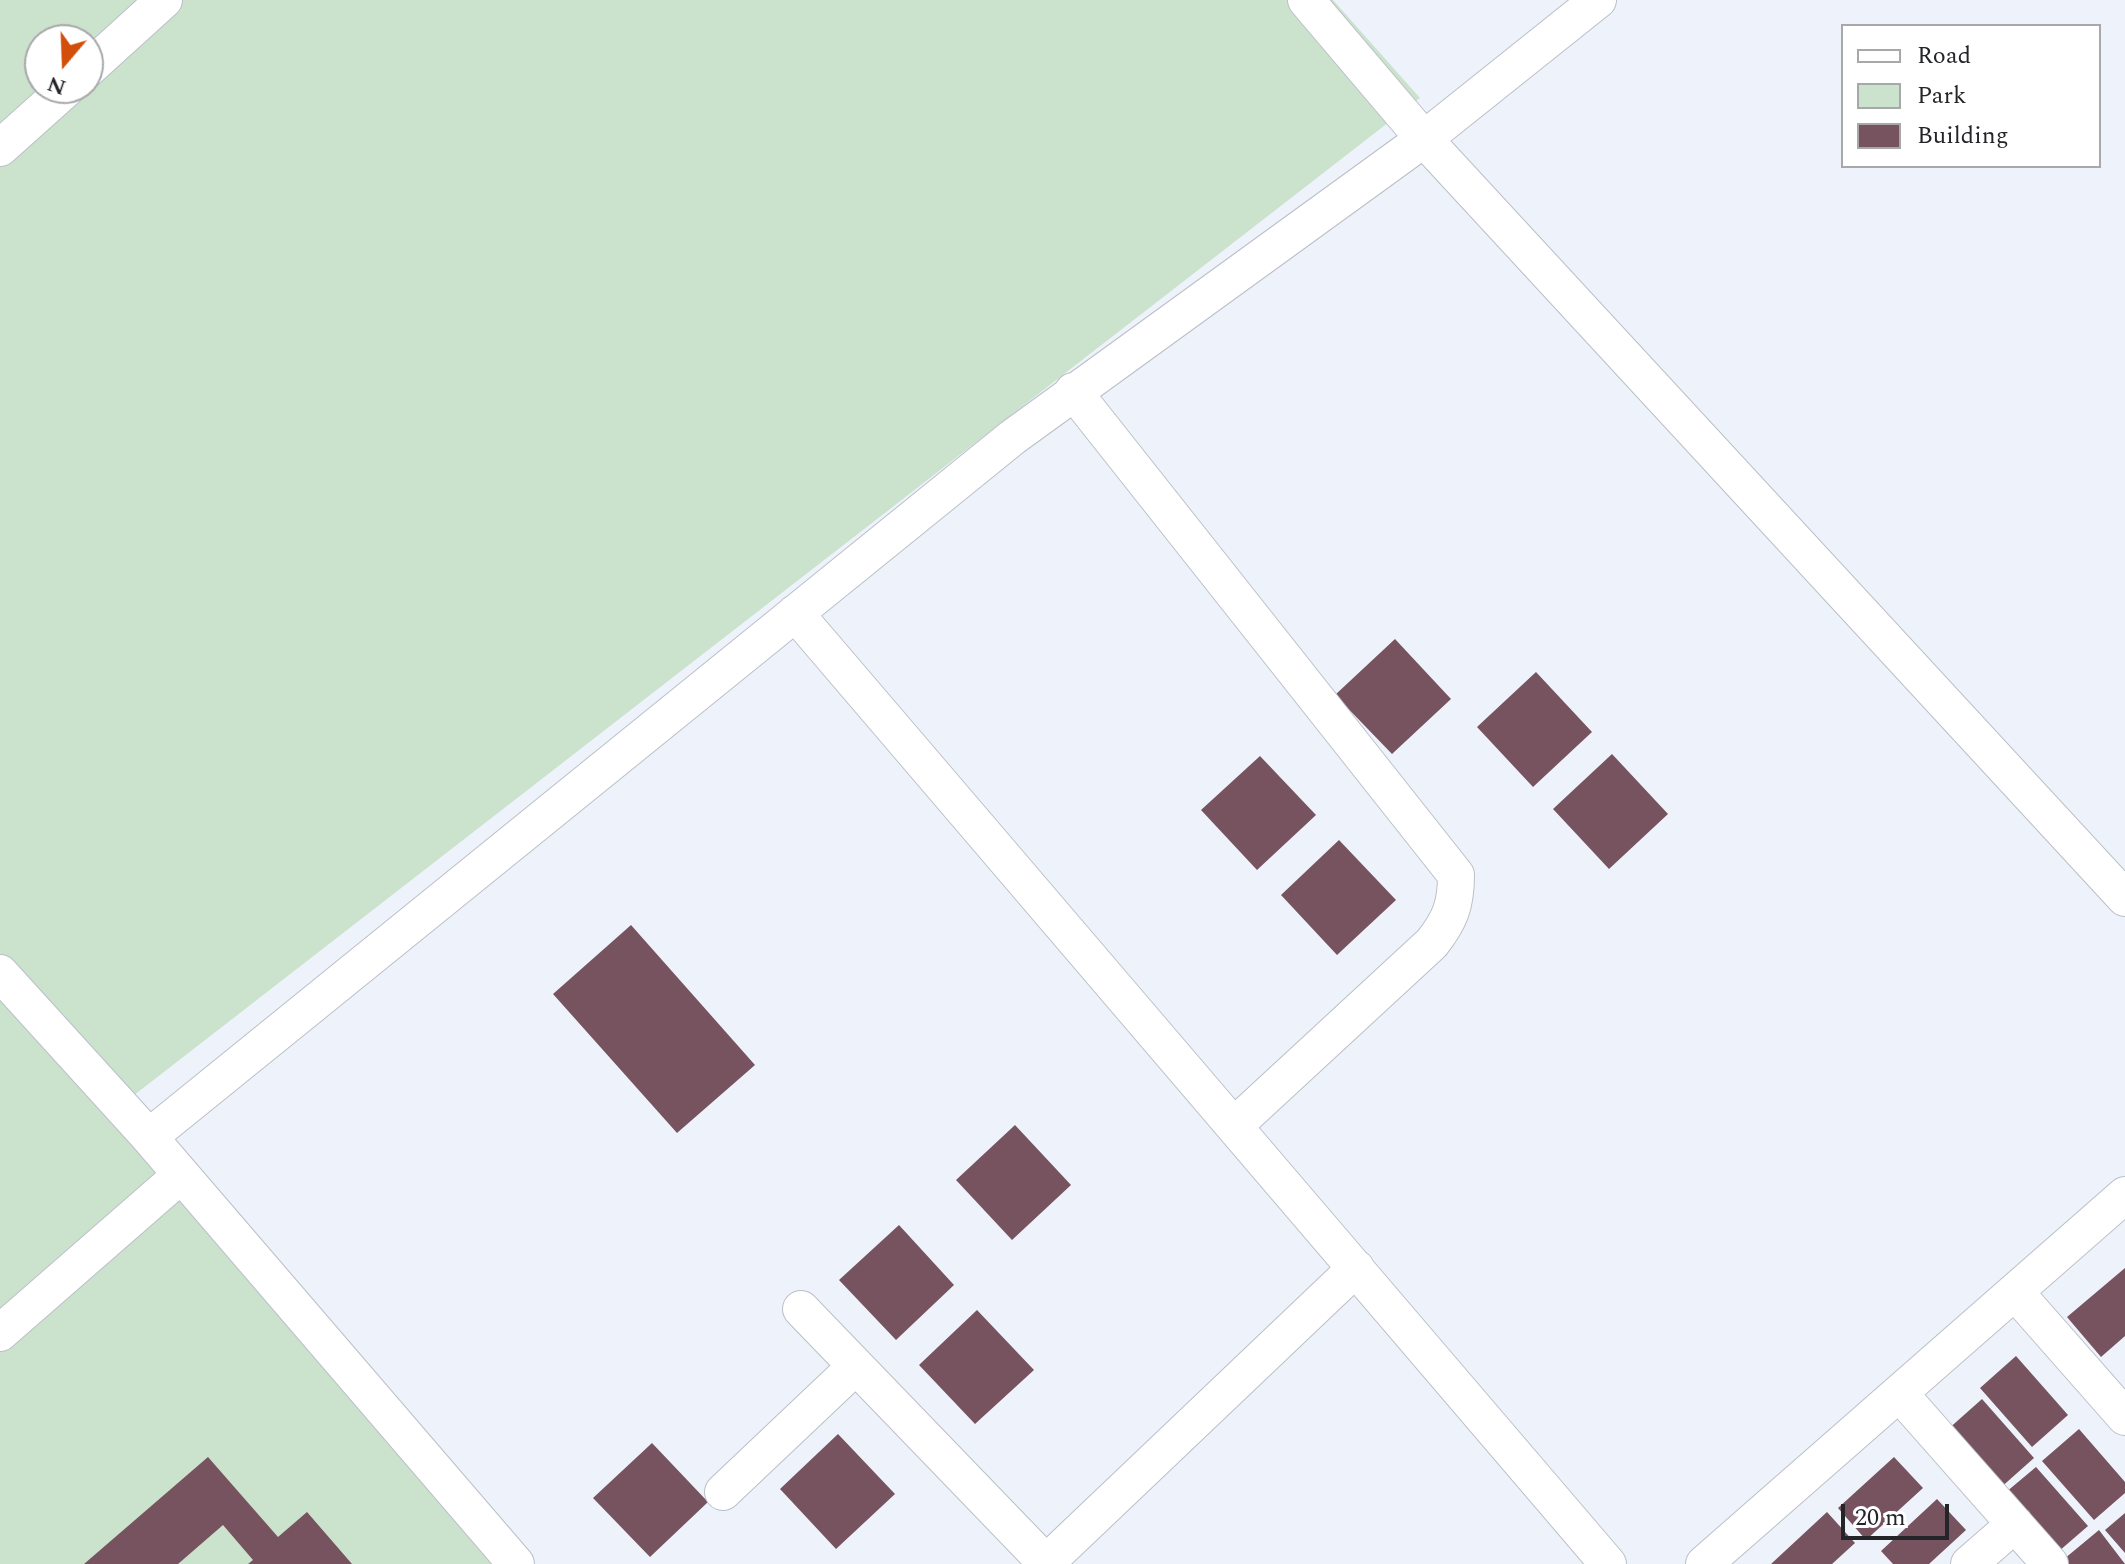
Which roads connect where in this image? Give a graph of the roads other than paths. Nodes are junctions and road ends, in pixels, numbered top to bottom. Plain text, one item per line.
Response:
1 (164, 0) edge
2 (1306, 0) edge
3 (1598, 0) edge
4 (104, 54) edge
5 (49, 104) edge
6 (1424, 139) junction
7 (0, 148) edge
8 (1073, 391) junction
9 (795, 613) junction
10 (2125, 898) edge
11 (0, 973) edge
12 (1234, 1126) junction
13 (149, 1137) junction
14 (181, 1175) junction
15 (2125, 1195) edge
16 (1356, 1268) junction
17 (2015, 1292) junction
18 (801, 1309) dead end
19 (0, 1333) edge
20 (856, 1366) junction
21 (1899, 1393) junction
22 (2125, 1417) edge
23 (723, 1492) dead end
24 (2015, 1524) junction
25 (1063, 1558) edge
26 (516, 1564) edge
27 (1608, 1564) edge
28 (1704, 1564) edge
29 (1969, 1564) edge
30 (2050, 1564) edge

1 - 4 street
2 - 6 street
3 - 6 street
5 - 7 street
6 - 8 street
6 - 10 street
8 - 9 street
8 - 12 street
9 - 12 street
9 - 13 street
11 - 13 street
12 - 16 street
13 - 14 street
14 - 19 street
14 - 26 street
15 - 17 street
16 - 25 street
16 - 27 street
17 - 21 street
17 - 22 street
18 - 20 street
20 - 23 street
20 - 25 street
21 - 24 street
21 - 28 street
24 - 29 street
24 - 30 street

